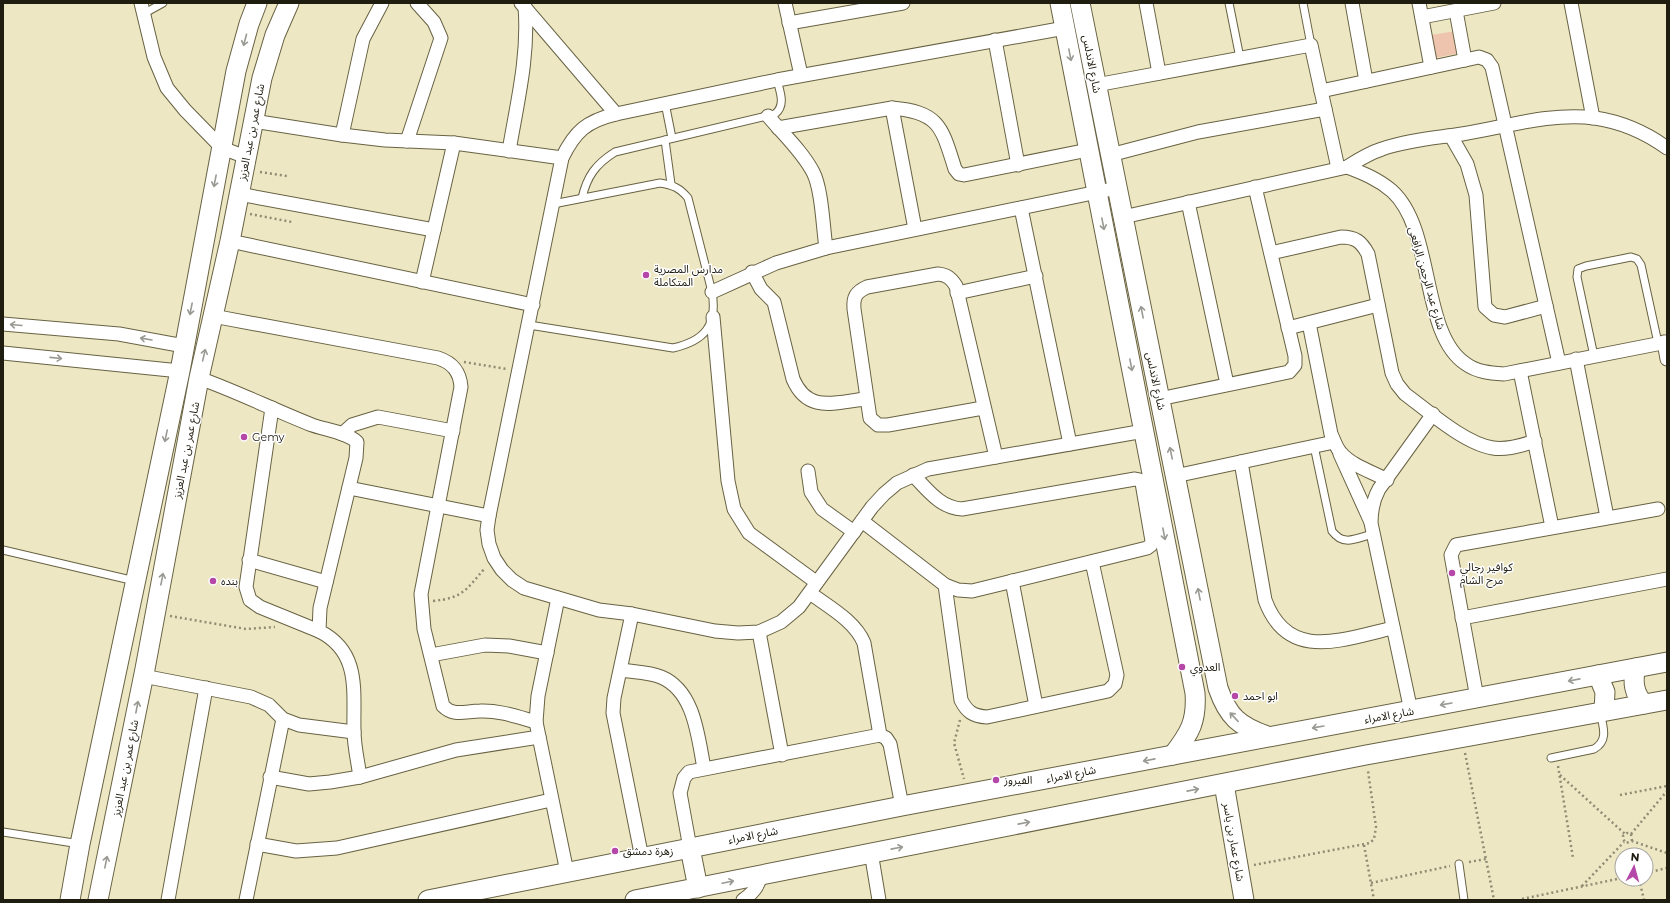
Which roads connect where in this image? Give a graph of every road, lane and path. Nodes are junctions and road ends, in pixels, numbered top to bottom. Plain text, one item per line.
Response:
1 (163, 3) edge
2 (257, 3) edge
3 (289, 3) edge
4 (382, 3) edge
5 (418, 3) edge
6 (785, 3) edge
7 (903, 3) edge
8 (1060, 3) edge
9 (1080, 3) edge
10 (1146, 3) edge
11 (1229, 3) edge
12 (1303, 3) edge
13 (1352, 3) edge
14 (1420, 3) edge
15 (1494, 3) edge
16 (1571, 3) edge
17 (523, 5) edge
18 (142, 8) edge
19 (1456, 10) junction
20 (1422, 17) junction
21 (790, 23) junction
22 (1064, 28) junction
23 (996, 40) junction
24 (1310, 44) junction
25 (1240, 58) junction
26 (1465, 60) junction
27 (1431, 67) junction
28 (1159, 73) junction
29 (800, 75) junction
30 (777, 80) junction
31 (1366, 82) junction
32 (1096, 85) junction
33 (1321, 91) junction
34 (665, 103) junction
35 (892, 108) junction
36 (1325, 109) junction
37 (616, 114) junction
38 (768, 116) junction
39 (1593, 118) junction
40 (253, 121) junction
41 (1105, 126) junction
42 (1506, 127) junction
43 (778, 128) junction
44 (1085, 131) junction
45 (342, 135) junction
46 (1451, 136) junction
47 (668, 139) junction
48 (407, 141) junction
49 (454, 143) junction
50 (222, 148) junction
51 (1667, 148) edge
52 (1088, 150) junction
53 (509, 151) junction
54 (1110, 155) junction
55 (562, 158) junction
56 (245, 163) junction
57 (1018, 165) junction
58 (1342, 167) junction
59 (287, 176) dead end
60 (671, 184) junction
61 (1255, 187) junction
62 (1117, 188) junction
63 (1097, 192) junction
64 (582, 198) junction
65 (238, 202) junction
66 (1188, 202) junction
67 (553, 204) junction
68 (1021, 208) junction
69 (1123, 217) junction
70 (292, 222) dead end
71 (434, 230) junction
72 (915, 230) junction
73 (230, 241) junction
74 (826, 248) junction
75 (1270, 253) junction
76 (752, 272) junction
77 (1036, 276) junction
78 (422, 282) junction
79 (712, 292) junction
80 (957, 293) junction
81 (533, 305) junction
82 (1378, 305) junction
83 (1546, 306) junction
84 (213, 316) junction
85 (712, 317) junction
86 (1309, 323) junction
87 (3, 324) edge
88 (529, 325) junction
89 (1288, 328) junction
90 (1146, 333) junction
91 (1125, 338) junction
92 (1663, 342) edge
93 (184, 346) junction
94 (3, 353) edge
95 (1594, 356) junction
96 (1576, 359) junction
97 (1667, 359) edge
98 (1559, 363) junction
99 (452, 365) junction
100 (180, 371) junction
101 (519, 371) junction
102 (1520, 371) junction
103 (199, 378) junction
104 (1227, 384) junction
105 (866, 399) junction
106 (1160, 399) junction
107 (272, 408) junction
108 (983, 408) junction
109 (1433, 414) junction
110 (452, 431) junction
111 (1144, 431) junction
112 (342, 434) junction
113 (1534, 441) junction
114 (1070, 444) junction
115 (1314, 446) junction
116 (1337, 447) junction
117 (996, 457) junction
118 (1241, 462) junction
119 (808, 471) dead end
120 (913, 475) junction
121 (1175, 476) junction
122 (1387, 480) junction
123 (349, 488) junction
124 (438, 506) junction
125 (1181, 507) junction
126 (1658, 509) dead end
127 (1160, 511) junction
128 (489, 516) junction
129 (1607, 517) junction
130 (862, 521) junction
131 (1552, 527) junction
132 (1372, 528) junction
133 (854, 532) junction
134 (3, 550) edge
135 (494, 558) junction
136 (249, 560) junction
137 (1092, 562) junction
138 (1667, 579) edge
139 (136, 581) junction
140 (1012, 581) junction
141 (326, 582) junction
142 (946, 585) junction
143 (813, 587) junction
144 (558, 598) junction
145 (420, 602) junction
146 (129, 612) junction
147 (632, 614) junction
148 (155, 615) junction
149 (1462, 618) junction
150 (293, 621) junction
151 (1393, 628) junction
152 (319, 631) junction
153 (759, 632) junction
154 (547, 653) junction
155 (431, 655) junction
156 (1667, 662) edge
157 (118, 666) junction
158 (1636, 668) junction
159 (621, 670) junction
160 (144, 672) junction
161 (1598, 675) junction
162 (206, 688) junction
163 (1218, 688) junction
164 (1195, 693) junction
165 (1477, 698) junction
166 (1667, 700) edge
167 (1644, 704) junction
168 (1036, 706) junction
169 (966, 710) junction
170 (1411, 711) junction
171 (1602, 712) junction
172 (283, 719) junction
173 (536, 722) junction
174 (354, 732) junction
175 (880, 735) junction
176 (1267, 736) junction
177 (539, 737) junction
178 (1462, 737) junction
179 (782, 755) junction
180 (1173, 755) junction
181 (1366, 755) junction
182 (1554, 757) joint
183 (704, 768) junction
184 (1559, 775) junction
185 (360, 777) junction
186 (270, 778) junction
187 (1224, 784) junction
188 (1667, 786) edge
189 (1667, 791) edge
190 (967, 794) junction
191 (1620, 795) dead end
192 (551, 800) junction
193 (902, 806) junction
194 (3, 832) edge
195 (1625, 834) junction
196 (1631, 834) junction
197 (1632, 841) junction
198 (1624, 842) junction
199 (80, 844) junction
200 (257, 844) junction
201 (1364, 845) junction
202 (690, 848) junction
203 (872, 852) junction
204 (1667, 853) edge
205 (642, 858) junction
206 (1573, 858) dead end
207 (1486, 859) junction
208 (1459, 864) junction
209 (1238, 868) junction
210 (1667, 868) edge
211 (1654, 871) edge
212 (567, 872) junction
213 (761, 875) junction
214 (1614, 880) edge
215 (1371, 883) junction
216 (1582, 886) junction
217 (1641, 887) edge
218 (698, 888) junction
219 (1522, 899) edge
220 (70, 900) edge
221 (98, 900) edge
222 (168, 900) edge
223 (246, 900) edge
224 (428, 900) edge
225 (635, 900) edge
226 (743, 900) edge
227 (879, 900) edge
228 (1244, 900) edge
229 (1374, 900) edge
230 (1464, 900) edge
231 (1494, 900) edge
232 (1644, 900) edge

1 - 18 lane
2 -> 50 street, شارع عمر بن عبد العزيز
3 - 40 street, شارع عمر بن عبد العزيز
4 - 45 street
5 - 48 street
6 - 21 street
7 - 21 street
8 - 22 street, شارع الاندلس
9 - 32 street, شارع الاندلس
10 - 28 street
11 - 25 lane
12 - 24 lane
13 - 31 street
14 - 20 street
15 - 19 street
16 - 39 street
17 - 37 street
17 - 53 street
18 - 50 street
19 - 20 street
19 - 26 street
20 - 27 street
21 - 29 street
22 - 23 street
22 -> 44 street, شارع الاندلس
23 - 29 street
23 - 57 street
24 - 25 street
24 - 33 street
25 - 28 street
26 - 27 street
26 - 42 street
27 - 31 street
28 - 32 street
29 - 30 street
30 - 34 street
30 - 38 lane
31 - 33 street
32 - 41 street, شارع الاندلس
33 - 36 street
34 - 37 street
34 - 47 lane
35 - 43 street
35 - 57 street
35 - 72 street
36 - 54 street
36 - 58 street
37 - 55 street
38 - 43 street
38 - 47 lane
39 - 42 street
39 - 51 street
40 - 45 street
40 - 56 street, شارع عمر بن عبد العزيز
41 - 44 street
41 - 54 street, شارع الاندلس
42 - 46 street
42 - 83 street
43 - 74 street
44 - 52 street, شارع الاندلس
45 - 48 street
46 - 58 street
46 - 83 street
47 - 60 lane
47 - 64 lane
48 - 49 street
49 - 53 street
49 - 71 street
50 - 56 street
50 -> 93 street, شارع عمر بن عبد العزيز
52 - 57 street
52 - 63 street, شارع الاندلس
53 - 55 street
54 - 62 street, شارع الاندلس
55 - 67 street
56 - 59 path
56 - 65 street, شارع عمر بن عبد العزيز
58 - 61 street
58 - 102 street, شارع عبد الرحمن الرافعى
60 - 64 lane
60 - 79 lane
61 - 66 street
61 - 75 street
62 - 63 street
62 - 69 street, شارع الاندلس
63 - 68 street
63 -> 91 street, شارع الاندلس
64 - 67 lane
65 - 70 path
65 - 71 street
65 - 73 street, شارع عمر بن عبد العزيز
66 - 69 street
66 - 104 street
67 - 81 street
68 - 72 street
68 - 77 street
90 -> 69 street, شارع الاندلس
71 - 78 street
72 - 74 street
73 - 78 street
73 - 84 street, شارع عمر بن عبد العزيز
74 - 76 street
75 - 82 street
75 - 89 street
76 - 79 street
76 - 105 street
77 - 80 street
77 - 114 street
78 - 81 street
79 - 85 lane
80 - 105 street
80 - 108 street
81 - 88 street
82 - 86 street
82 - 109 street
83 - 98 street
84 - 99 street
103 -> 84 street, شارع عمر بن عبد العزيز
85 - 88 lane
85 - 143 street
86 - 89 street
86 - 116 street
93 -> 87 street
88 - 101 street
89 - 104 street
90 - 91 street
90 - 106 street, شارع الاندلس
91 -> 111 street, شارع الاندلس
92 - 95 street, شارع عبد الرحمن الرافعى
92 - 95 lane
92 - 97 street
93 - 100 street, شارع عمر بن عبد العزيز
94 -> 100 street
95 - 96 street, شارع عبد الرحمن الرافعى
96 - 98 street, شارع عبد الرحمن الرافعى
96 - 129 street
98 - 102 street, شارع عبد الرحمن الرافعى
99 - 101 path
99 - 110 street
100 -> 139 street, شارع عمر بن عبد العزيز
101 - 128 street
102 - 113 street
103 - 107 street
148 -> 103 street, شارع عمر بن عبد العزيز
104 - 106 street
105 - 108 street
121 -> 106 street, شارع الاندلس
107 - 112 street
107 - 136 street
108 - 117 street
109 - 113 street
109 - 122 street
110 - 112 street
110 - 124 street
111 - 114 street
111 - 127 street, شارع الاندلس
112 - 123 street
113 - 131 street
114 - 117 street
115 - 116 street
115 - 118 street
115 - 132 lane
116 - 122 street
116 - 132 street
117 - 120 street
118 - 121 street
118 - 151 street
119 - 133 street
120 - 130 street
120 - 137 street
121 - 125 street, شارع الاندلس
122 - 132 street
123 - 124 street
123 - 141 street
124 - 128 street
124 - 145 street
125 - 127 street
163 -> 125 street, شارع الاندلس
126 - 129 street
127 -> 164 street, شارع الاندلس
128 - 135 street
129 - 131 street
130 - 133 street
130 - 142 street
131 - 149 street
132 - 151 street
133 - 143 street
134 - 139 lane
135 - 144 street
135 - 145 path
136 - 141 street
136 - 150 street
137 - 140 street
137 - 168 street
138 - 149 street
139 - 146 street, شارع عمر بن عبد العزيز
140 - 142 street
140 - 168 street
141 - 152 street
142 - 169 street
143 - 153 street
143 - 175 street
144 - 147 street
144 - 154 street
145 - 155 street
146 - 148 street
146 - 157 street, شارع عمر بن عبد العزيز
147 - 153 street
147 - 159 street
148 - 150 path
148 - 160 street, شارع عمر بن عبد العزيز
149 - 165 street
150 - 152 street
151 - 170 street
152 - 174 street
153 - 179 street
154 - 155 street
154 - 173 street
155 - 173 street
156 - 158 street, شارع الامراء
157 - 160 street
157 - 199 street, شارع عمر بن عبد العزيز
158 - 161 street, شارع الامراء
158 - 167 street
159 - 183 street
159 - 205 street
160 - 162 street
221 -> 160 street, شارع عمر بن عبد العزيز
161 -> 165 street, شارع الامراء
161 - 171 street
162 - 172 street
162 - 222 street
163 - 164 street
176 -> 163 street, شارع الاندلس
164 - 180 street, شارع الاندلس
165 -> 170 street, شارع الامراء
166 - 167 street
167 - 171 street
168 - 169 street
169 - 190 path
170 -> 176 street, شارع الامراء
171 - 178 street
171 - 182 lane
172 - 174 street
172 - 186 street
173 - 177 street
174 - 185 street
175 - 179 street
175 - 193 street
176 - 180 street, شارع الامراء
177 - 185 street
177 - 192 street
178 - 181 street
178 - 207 path
179 - 183 street
180 -> 190 street, شارع الامراء
181 - 187 street
181 - 201 path
182 - 184 path
183 - 202 street
184 - 195 path
184 - 206 path
185 - 186 street
186 - 200 street
203 -> 187 street
187 - 209 street, شارع عمار بن ياسر
188 - 191 path
189 - 196 path
190 - 193 street, شارع الامراء
192 - 200 street
192 - 212 street
193 - 202 street, شارع الامراء
194 - 199 lane
195 - 196 path
195 - 198 path
196 - 197 path
197 - 198 path
197 - 204 path
198 - 216 path
199 - 220 street, شارع عمر بن عبد العزيز
200 - 223 street
201 - 209 path
201 - 215 path
202 - 205 street, شارع الامراء
202 - 218 street
203 - 213 street
203 - 227 street
205 - 212 street, شارع الامراء
207 - 208 path
207 - 231 path
208 - 215 path
208 - 230 lane
209 - 228 street, شارع عمار بن ياسر
210 - 211 path
212 - 224 street, شارع الامراء
218 -> 213 street
213 - 226 street
214 - 216 path
215 - 229 path
216 - 219 path
217 - 232 path
218 - 225 street

